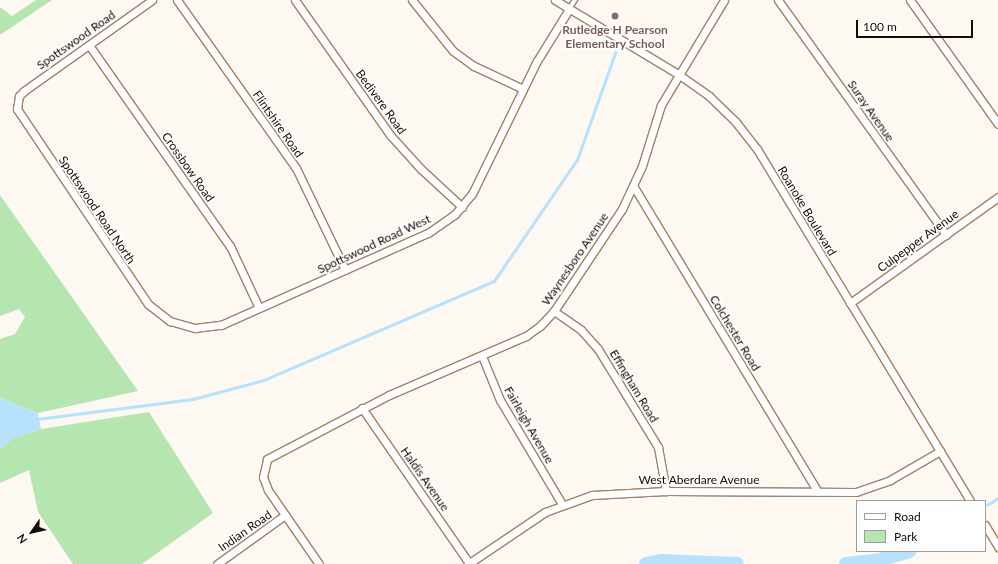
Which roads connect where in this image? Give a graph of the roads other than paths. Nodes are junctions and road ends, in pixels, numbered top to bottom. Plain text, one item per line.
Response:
1 (152, 0) edge
2 (177, 0) edge
3 (295, 0) edge
4 (412, 0) edge
5 (555, 0) edge
6 (574, 0) edge
7 (724, 0) edge
8 (778, 0) edge
9 (910, 0) edge
10 (569, 9) junction
11 (89, 45) junction
12 (678, 74) junction
13 (523, 89) junction
14 (17, 102) joint
15 (998, 124) edge
16 (634, 187) junction
17 (998, 197) edge
18 (462, 207) junction
19 (946, 235) junction
20 (345, 270) junction
21 (850, 303) junction
22 (259, 308) junction
23 (554, 311) junction
24 (170, 321) joint
25 (482, 356) junction
26 (362, 408) junction
27 (940, 450) junction
28 (666, 491) junction
29 (818, 492) junction
30 (969, 500) edge
31 (562, 504) junction
32 (285, 516) junction
33 (986, 527) edge
34 (998, 547) edge
35 (468, 563) edge
36 (217, 564) edge
37 (319, 564) edge

1 - 11 street, Spottswood Road
2 - 20 street, Flintshire Road
3 - 18 street, Bedivere Road
4 - 13 street
5 - 10 street, Roanoke Boulevard
6 - 10 lane
7 - 12 street, Waynesboro Avenue
8 - 19 street, Suray Avenue
9 - 15 street
10 - 12 street, Roanoke Boulevard
10 - 13 street, Spottswood Road West
11 - 14 street, Spottswood Road
11 - 22 street, Crossbow Road
12 - 16 street, Waynesboro Avenue
12 - 21 street, Roanoke Boulevard
13 - 18 street, Spottswood Road West
14 - 24 street, Spottswood Road North
16 - 23 street, Waynesboro Avenue
16 - 29 street, Colchester Road
17 - 19 street, Culpepper Avenue
18 - 20 street, Spottswood Road West
19 - 21 street, Culpepper Avenue
20 - 22 street, Spottswood Road West
21 - 27 street, Roanoke Boulevard
22 - 24 street, Spottswood Road West
23 - 25 street, Waynesboro Avenue
23 - 28 street, Effingham Road
25 - 26 street, Waynesboro Avenue
25 - 31 street, Fairleigh Avenue
26 - 32 street, Waynesboro Avenue
26 - 35 street, Haldis Avenue
27 - 29 street, West Aberdare Avenue
27 - 30 street, Roanoke Boulevard
28 - 29 street, West Aberdare Avenue
28 - 31 street, West Aberdare Avenue
31 - 35 street, West Aberdare Avenue
32 - 36 street, Indian Road
32 - 37 street
33 - 34 street

